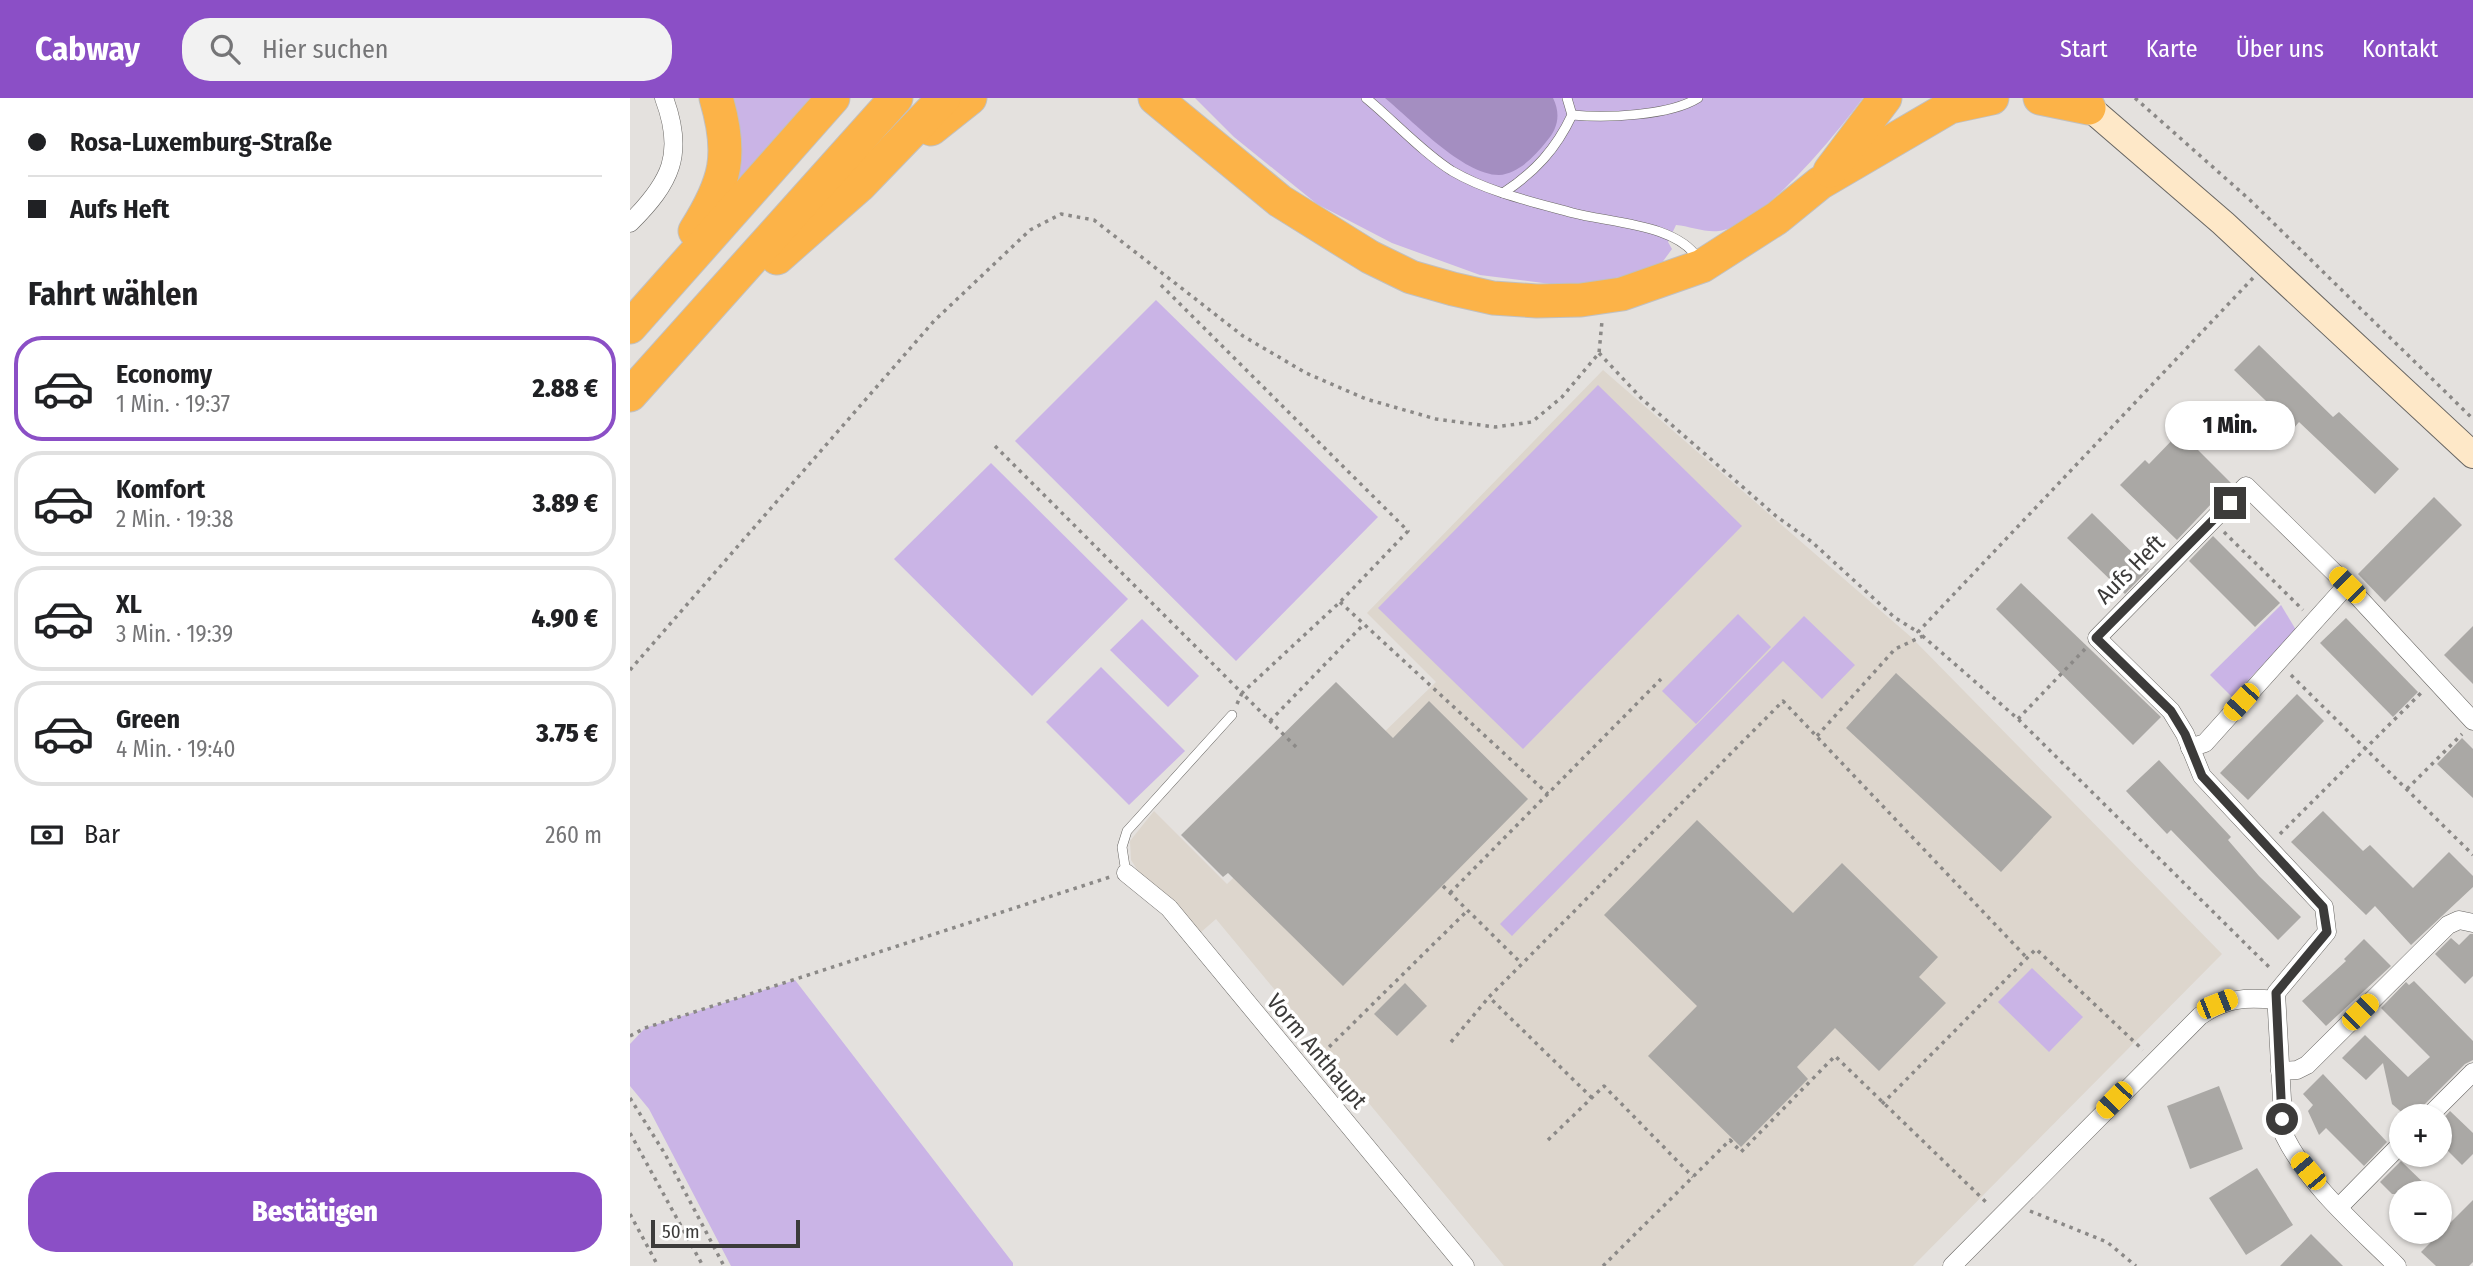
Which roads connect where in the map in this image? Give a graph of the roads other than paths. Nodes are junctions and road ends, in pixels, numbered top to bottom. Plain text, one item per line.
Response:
1 (664, 98) edge
2 (716, 98) edge
3 (833, 98) edge
4 (896, 98) edge
5 (943, 98) edge
6 (970, 98) edge
7 (1366, 98) edge
8 (1567, 98) edge
9 (1698, 98) edge
10 (1885, 98) edge
11 (1992, 98) edge
12 (2040, 98) edge
13 (1163, 101) edge
14 (1954, 102) edge
15 (2083, 103) edge
16 (1572, 115) junction
17 (1820, 183) junction
18 (860, 185) junction
19 (1503, 192) junction
20 (630, 223) edge
21 (1702, 266) junction
22 (708, 310) junction
23 (630, 326) edge
24 (630, 395) edge
25 (2473, 455) edge
26 (2347, 585) junction
27 (1232, 715) road end
28 (2468, 727) edge
29 (2190, 748) junction
30 (1126, 873) joint
31 (2473, 923) edge
32 (2276, 1000) junction
33 (2280, 1071) junction
34 (2473, 1072) edge
35 (2440, 1104) edge
36 (2389, 1156) edge
37 (2339, 1207) junction
38 (1465, 1266) edge
39 (1952, 1266) edge
40 (2398, 1266) edge

1 - 20 street
2 - 23 highway
3 - 23 highway
4 - 22 highway
5 - 18 highway
6 - 18 highway
7 - 19 lane
8 - 16 lane
9 - 16 lane
10 - 17 highway
11 - 14 highway
12 - 15 highway
13 - 21 highway
14 - 17 highway
15 - 25 main road
16 - 19 lane
17 - 21 highway
18 - 22 highway
19 - 21 lane
22 - 24 highway
26 - 28 street
26 - 29 street
26 - 29 street, Aufs Heft
27 - 30 lane
29 - 32 street, Aufs Heft
30 - 38 street, Vorm Anthaupt
31 - 33 street
32 - 33 street
32 - 39 street
33 - 37 street
34 - 35 street
36 - 37 street
37 - 40 street

